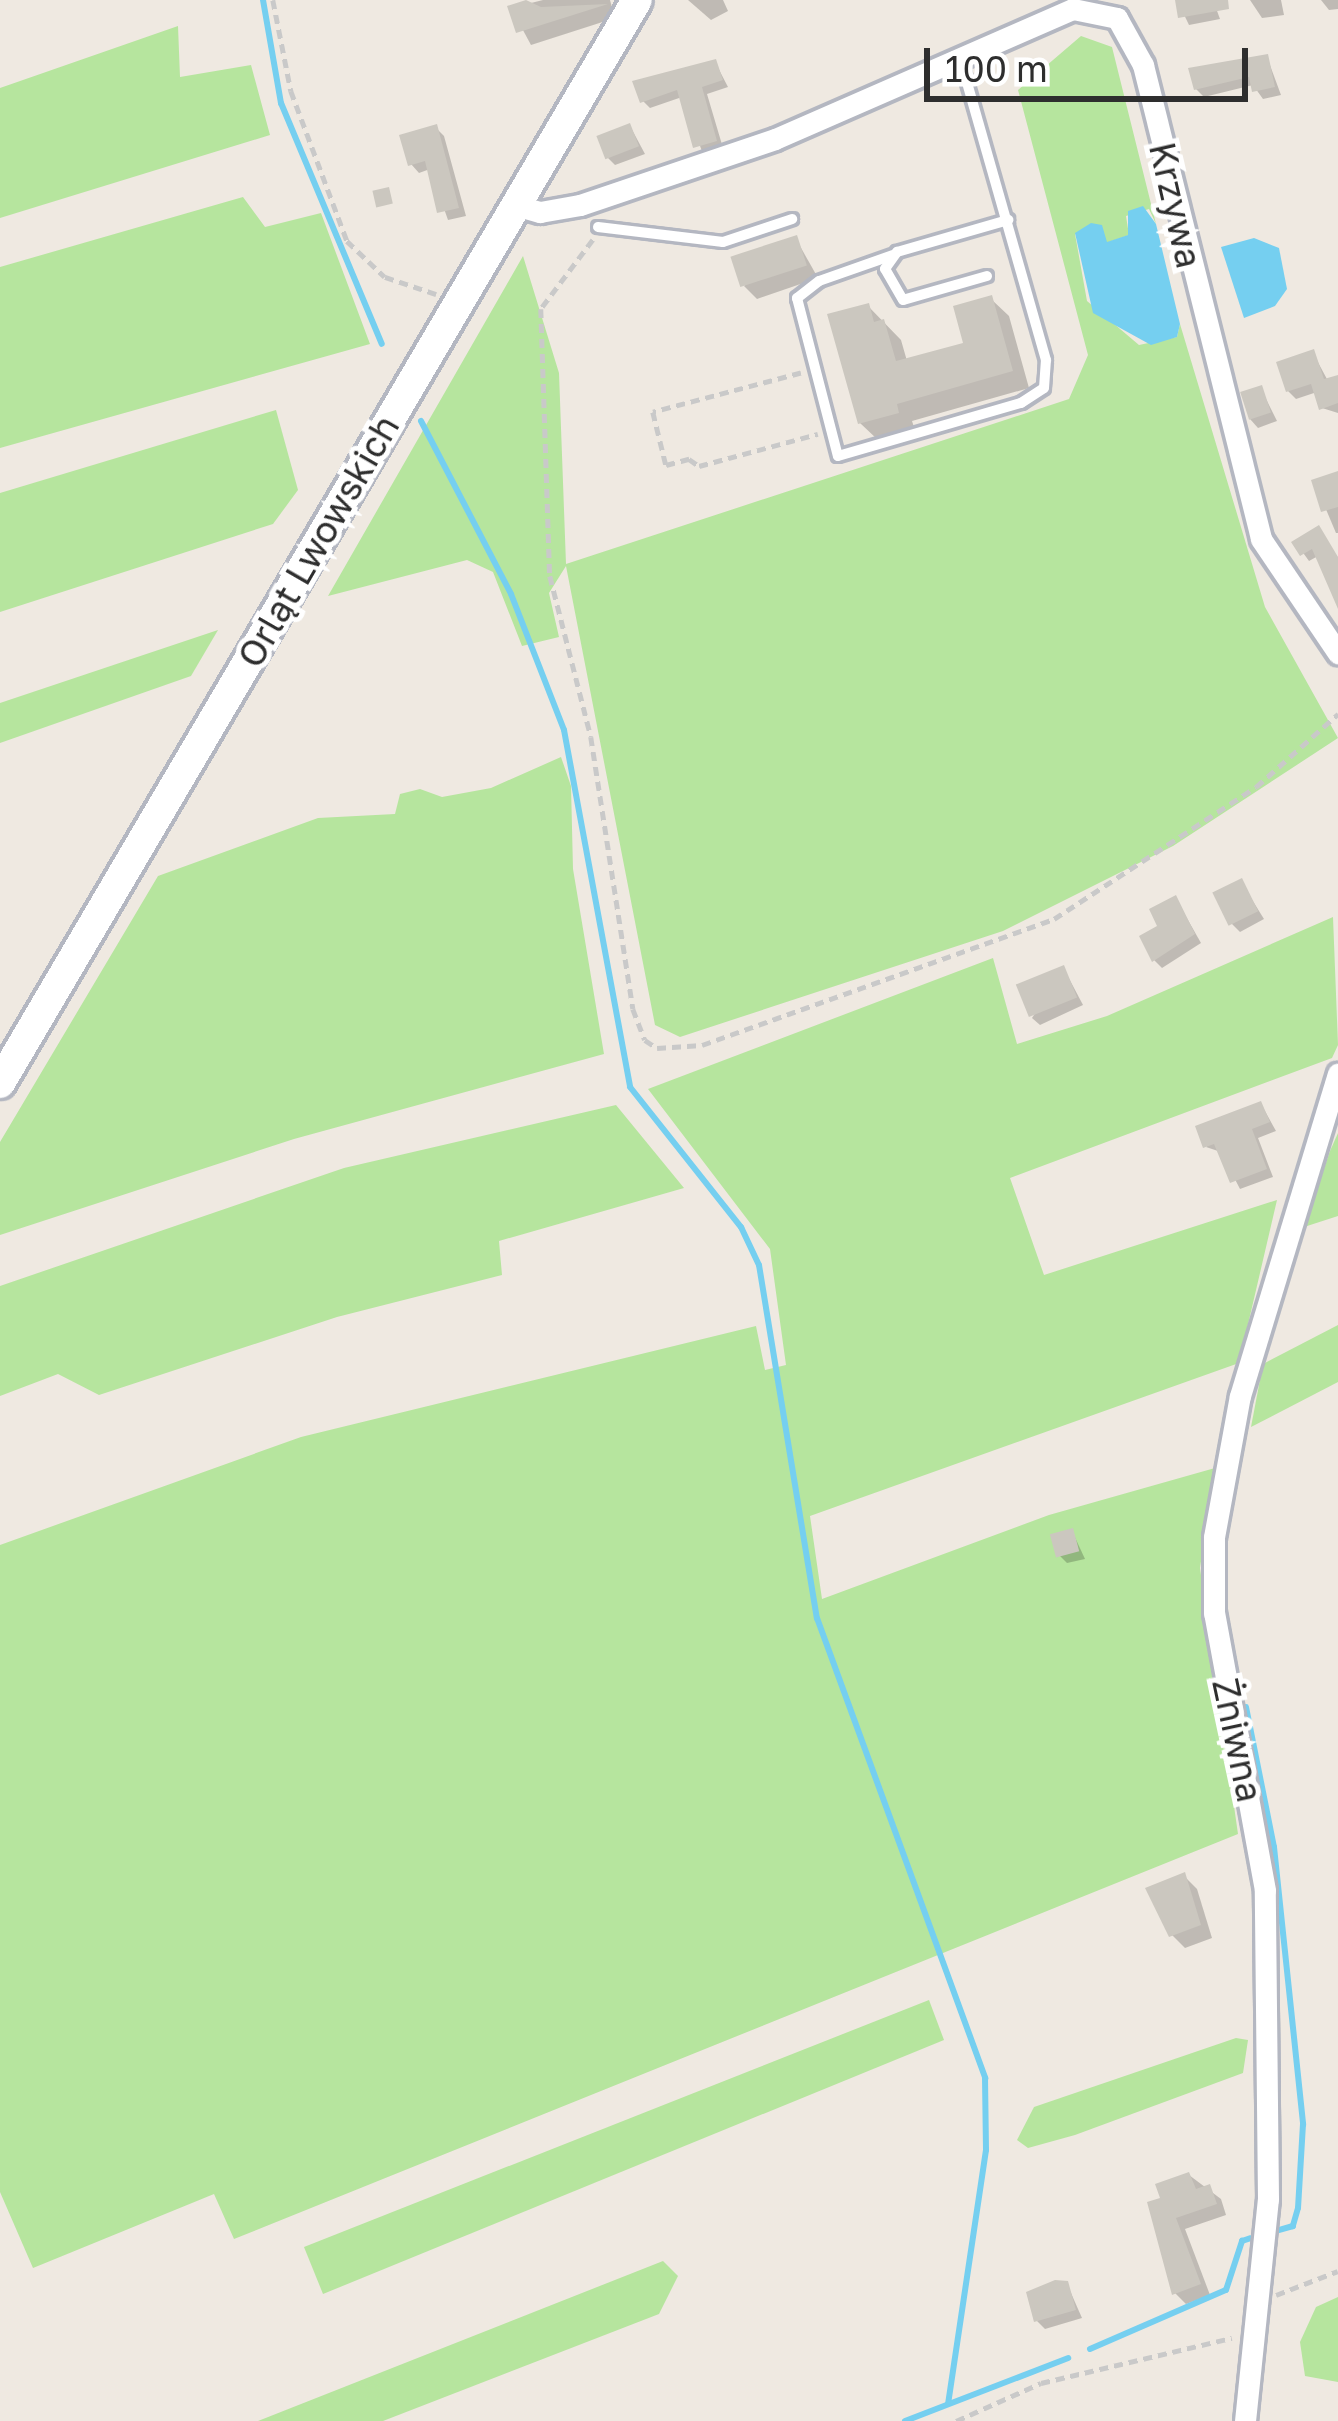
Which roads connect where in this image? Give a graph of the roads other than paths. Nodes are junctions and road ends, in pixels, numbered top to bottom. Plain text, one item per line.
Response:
1 (637, 0) edge
2 (960, 58) junction
3 (515, 205) junction
4 (792, 219) dead end
5 (1008, 220) junction
6 (598, 227) road end
7 (893, 256) junction
8 (987, 276) dead end
9 (1338, 653) edge
10 (1338, 1074) edge
11 (0, 1083) edge
12 (1245, 2421) edge

1 - 3 street, Orląt Lwowskich
2 - 3 street, Krzywa
2 - 5 lane
2 - 9 street, Krzywa
3 - 11 street, Orląt Lwowskich
4 - 6 lane
5 - 7 lane
5 - 7 lane
7 - 8 lane
10 - 12 street, Żniwna

